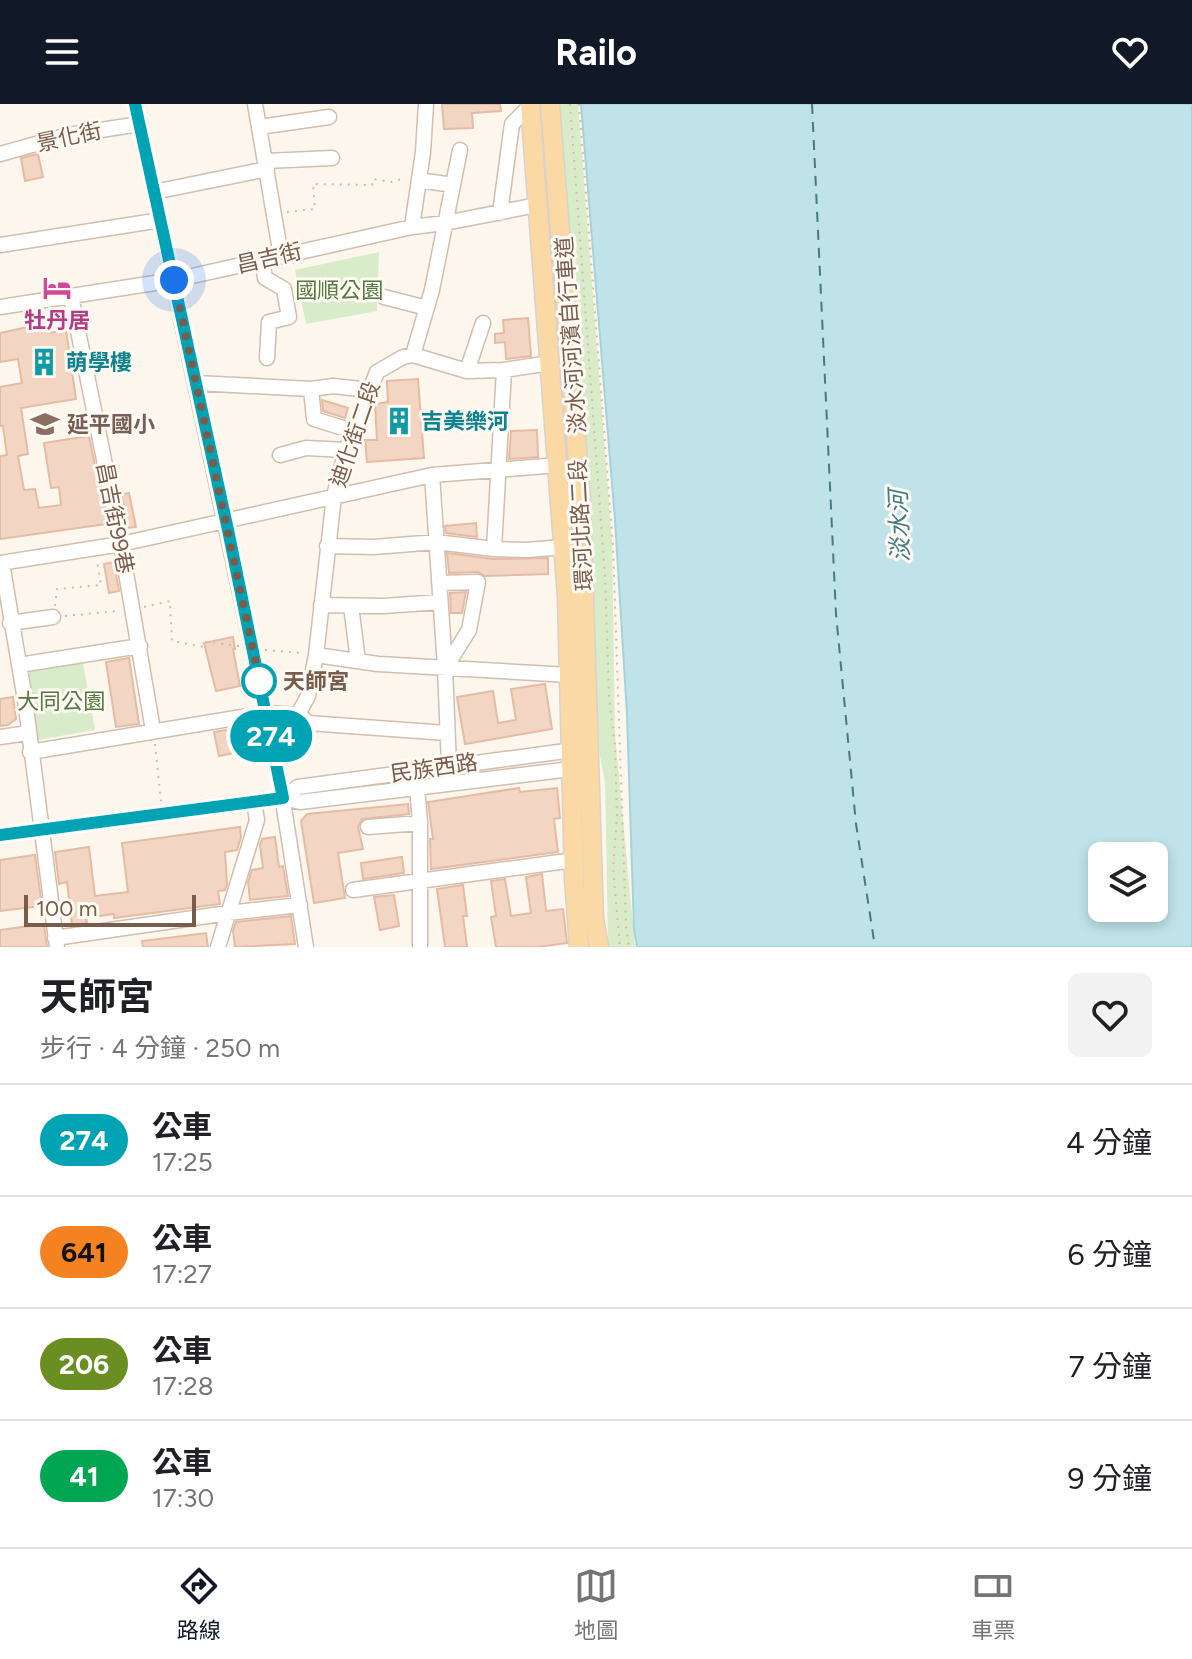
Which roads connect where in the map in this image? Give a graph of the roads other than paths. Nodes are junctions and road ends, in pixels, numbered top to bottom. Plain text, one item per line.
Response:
1 (135, 104) edge
2 (255, 104) edge
3 (426, 104) edge
4 (550, 104) edge
5 (530, 105) edge
6 (329, 117) dead end
7 (140, 124) junction
8 (259, 127) junction
9 (460, 150) dead end
10 (0, 154) edge
11 (332, 158) dead end
12 (267, 165) junction
13 (419, 180) junction
14 (453, 185) junction
15 (154, 192) junction
16 (537, 205) junction
17 (500, 213) junction
18 (161, 220) junction
19 (445, 223) junction
20 (412, 227) junction
21 (0, 245) edge
22 (281, 256) junction
23 (262, 259) junction
24 (174, 280) junction
25 (71, 296) junction
26 (384, 297) dead end
27 (0, 307) edge
28 (427, 308) junction
29 (483, 323) dead end
30 (413, 355) junction
31 (267, 358) dead end
32 (550, 363) junction
33 (504, 370) junction
34 (467, 371) junction
35 (196, 383) junction
36 (311, 389) junction
37 (370, 390) junction
38 (353, 431) junction
39 (346, 450) junction
40 (280, 455) dead end
41 (559, 465) junction
42 (497, 471) junction
43 (432, 475) junction
44 (334, 496) junction
45 (226, 520) junction
46 (436, 542) junction
47 (121, 544) junction
48 (327, 546) junction
49 (564, 547) junction
50 (494, 549) junction
51 (1, 563) edge
52 (439, 583) junction
53 (440, 602) junction
54 (321, 605) junction
55 (351, 606) junction
56 (53, 617) road end
57 (10, 623) junction
58 (140, 646) junction
59 (316, 655) junction
60 (11, 657) edge
61 (358, 661) junction
62 (445, 667) junction
63 (569, 675) junction
64 (266, 713) junction
65 (300, 715) junction
66 (153, 730) junction
67 (28, 733) junction
68 (447, 733) junction
69 (0, 737) edge
70 (30, 752) junction
71 (275, 757) junction
72 (577, 762) junction
73 (449, 766) junction
74 (417, 786) junction
75 (283, 798) junction
76 (254, 802) junction
77 (420, 823) junction
78 (368, 827) dead end
79 (40, 829) junction
80 (0, 835) edge
81 (574, 860) junction
82 (419, 881) junction
83 (353, 890) dead end
84 (300, 905) junction
85 (228, 913) junction
86 (56, 943) edge
87 (218, 947) edge
88 (306, 947) edge
89 (420, 947) edge
90 (579, 947) edge
91 (599, 947) edge

1 - 7 street
2 - 8 street
3 - 13 street
4 - 72 main road, 環河北路二段
5 - 16 main road, 環河北路二段
5 - 17 street
6 - 8 street
7 - 10 street, 景化街
7 - 15 street
8 - 12 street
9 - 14 street
11 - 12 street
12 - 15 street
12 - 22 street
13 - 14 street
13 - 20 street
14 - 19 street
15 - 18 street
16 - 17 street, 昌吉街
16 - 32 main road, 環河北路二段
17 - 19 street, 昌吉街
18 - 21 street
18 - 24 street
19 - 20 street, 昌吉街
19 - 28 street
20 - 22 street, 昌吉街
22 - 23 street, 昌吉街
23 - 24 street, 昌吉街
23 - 31 street
24 - 25 street, 昌吉街
24 - 35 street
25 - 27 street, 昌吉街
25 - 47 street, 昌吉街99巷
26 - 28 street
28 - 30 street
29 - 34 street
30 - 34 street
30 - 37 street, 迪化街二段
32 - 33 street
32 - 41 main road, 環河北路二段
33 - 34 street
33 - 42 street
35 - 36 street
35 - 45 street
36 - 37 street
36 - 38 street
37 - 38 street, 迪化街二段
38 - 39 street, 迪化街二段
39 - 40 street
39 - 44 street, 迪化街二段
41 - 42 street
41 - 49 main road, 環河北路二段
42 - 43 street
42 - 50 street
43 - 44 street
43 - 46 street
44 - 45 street
44 - 48 street, 迪化街二段
45 - 47 street
45 - 64 street
46 - 48 street
46 - 50 street
46 - 52 street
47 - 51 street
47 - 58 street, 昌吉街99巷
48 - 54 street, 迪化街二段
49 - 50 street
49 - 63 main road, 環河北路二段
51 - 57 street
52 - 53 street
52 - 62 street
53 - 55 street
53 - 62 street
54 - 55 street
54 - 59 street, 迪化街二段
55 - 61 street
56 - 57 street
57 - 60 street
58 - 60 street
58 - 66 street, 昌吉街99巷
59 - 61 street
59 - 65 street, 迪化街二段
60 - 67 street
61 - 62 street
62 - 63 street
62 - 68 street
63 - 72 main road, 環河北路二段
64 - 65 street
64 - 66 street
64 - 71 street
65 - 68 street
65 - 71 street, 迪化街二段
66 - 70 street
67 - 69 street
67 - 70 street
68 - 73 street
70 - 79 street
71 - 75 street
72 - 73 street, 民族西路
72 - 74 street, 民族西路
72 - 81 main road, 環河北路二段
72 - 91 main road, 環河北路二段
73 - 75 street, 民族西路
74 - 75 street, 民族西路
74 - 77 street
75 - 76 street, 民族西路
75 - 84 street
76 - 79 street, 民族西路
76 - 85 street
77 - 78 street
77 - 82 street
79 - 80 street, 民族西路
79 - 86 street
81 - 82 street
81 - 90 main road, 環河北路二段
82 - 83 street
82 - 89 street
84 - 85 street
84 - 88 street
85 - 86 street
85 - 87 street

